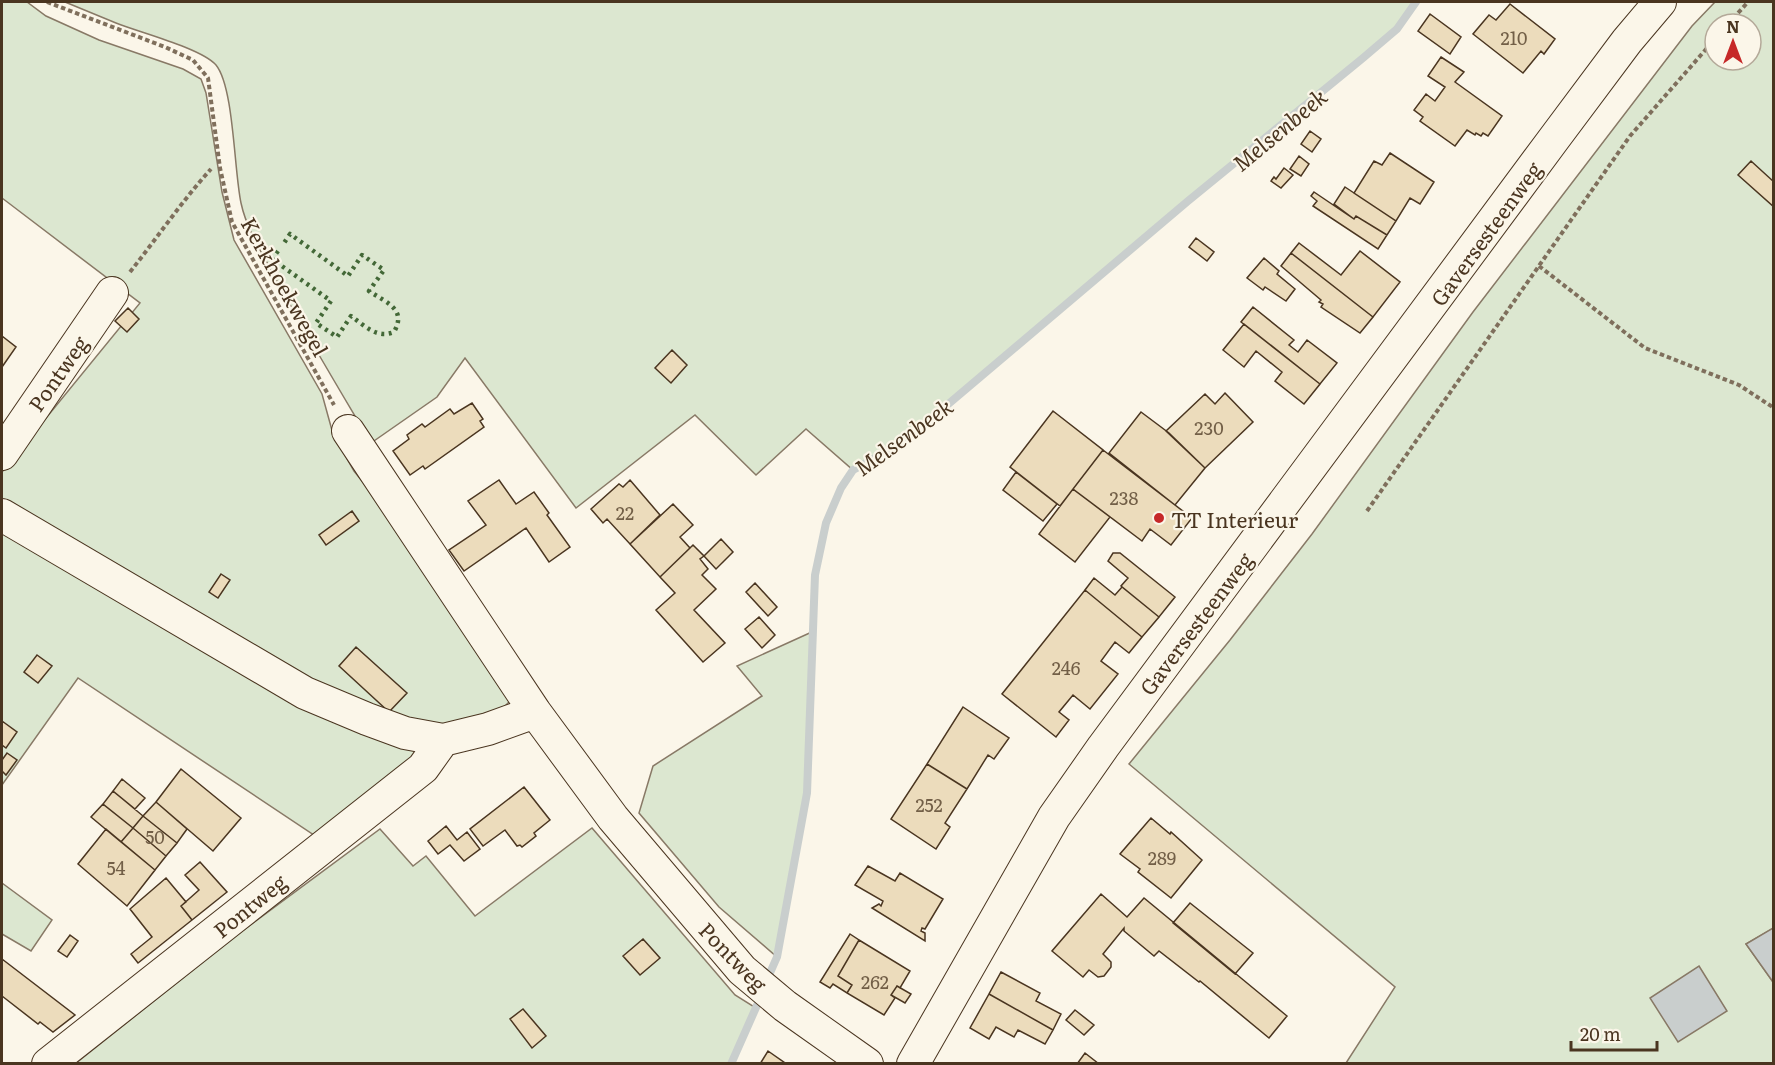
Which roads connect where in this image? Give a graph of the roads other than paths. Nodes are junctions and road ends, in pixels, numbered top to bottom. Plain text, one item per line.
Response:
1 (1660, 2) edge
2 (112, 293) road end
3 (348, 431) road end
4 (2, 454) edge
5 (2, 515) edge
6 (535, 712) junction
7 (443, 740) junction
8 (48, 1064) edge
9 (867, 1064) edge
10 (913, 1064) edge

1 - 10 street, Gaversesteenweg
2 - 4 street, Pontweg
3 - 6 street, Pontweg
5 - 7 street
6 - 7 street
6 - 9 street, Pontweg
7 - 8 street, Pontweg

